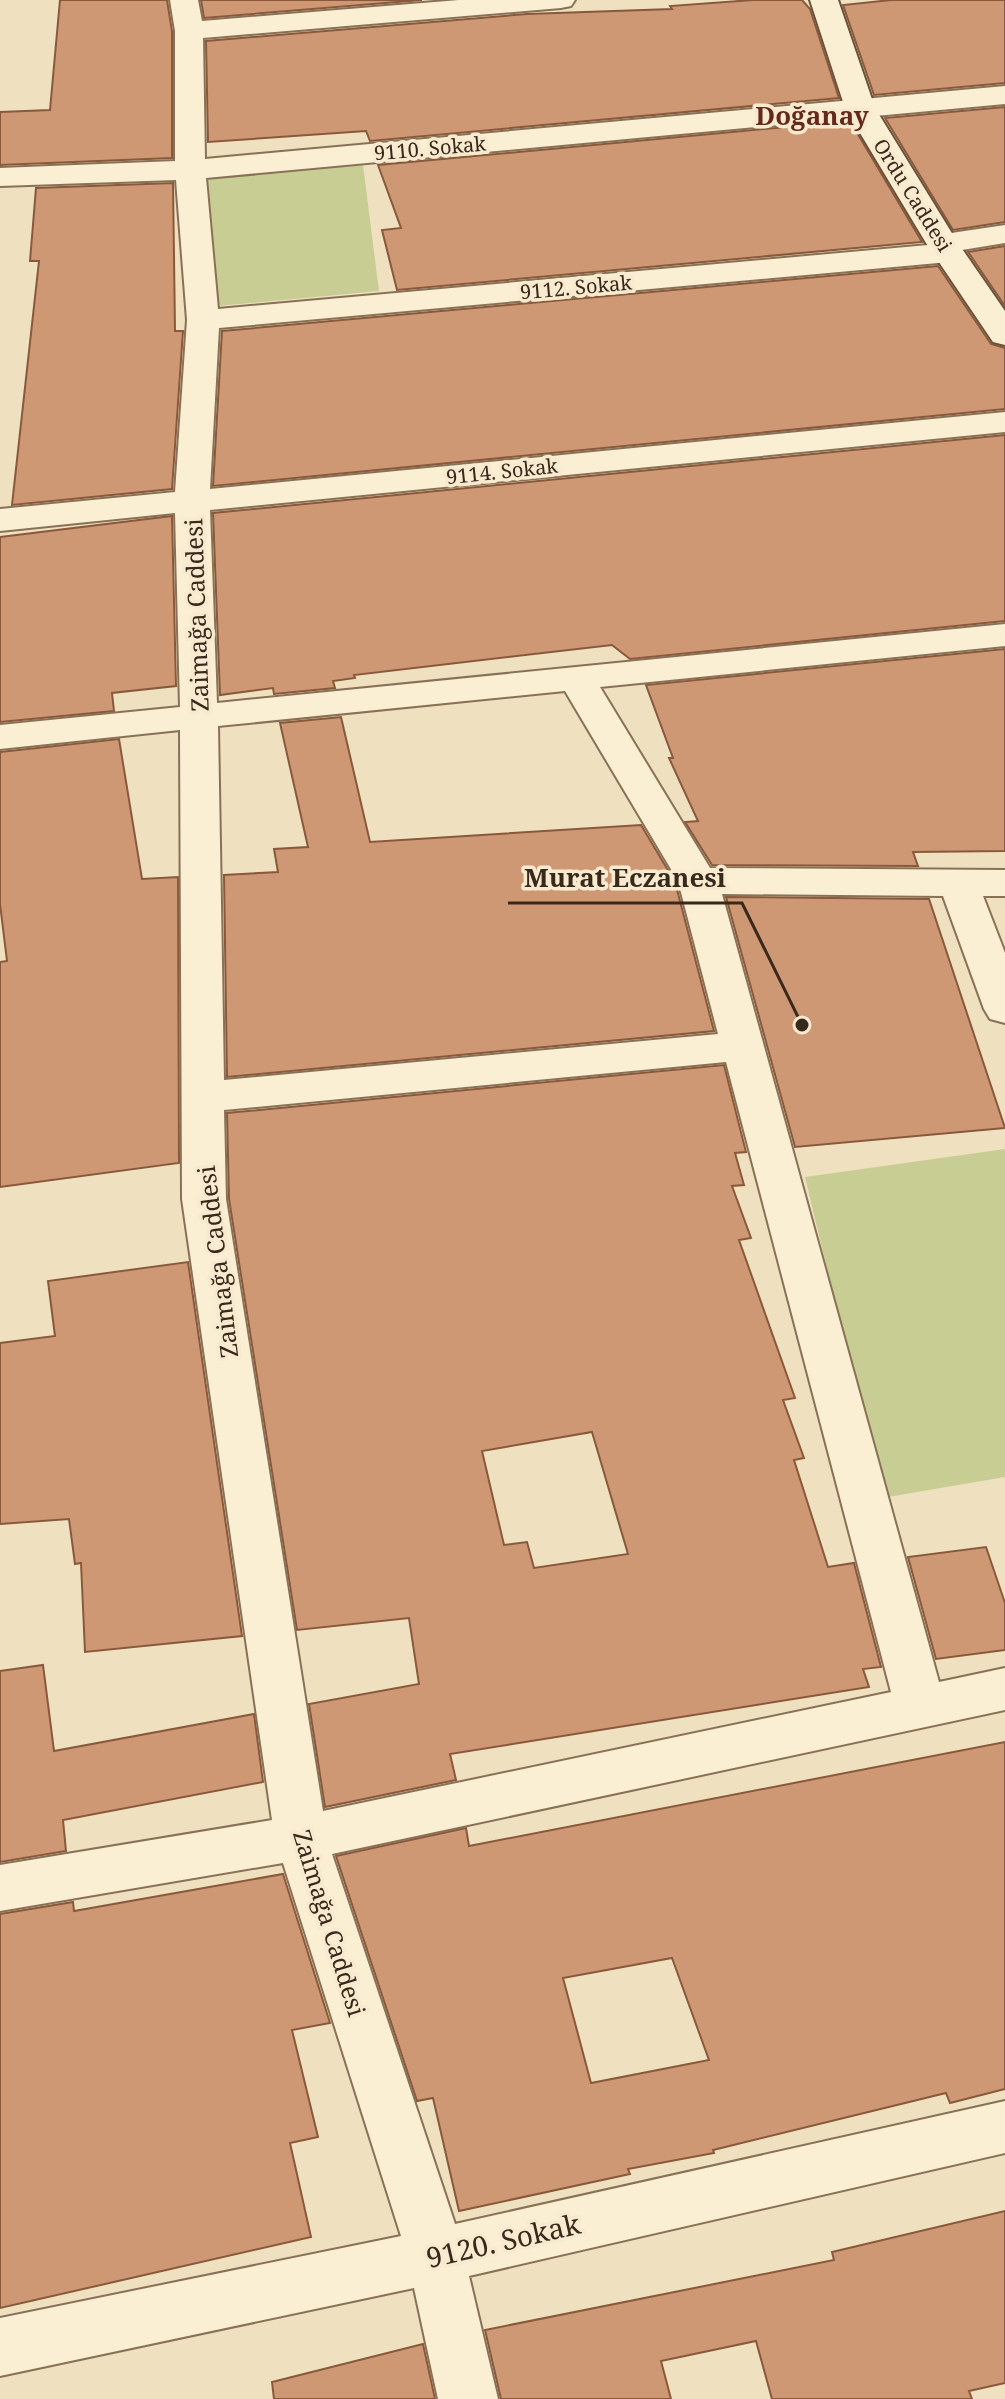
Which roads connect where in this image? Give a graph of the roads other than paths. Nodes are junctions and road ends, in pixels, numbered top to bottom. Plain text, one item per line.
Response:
1 (561, 0) edge
2 (824, 0) edge
3 (186, 16) edge
4 (1005, 95) edge
5 (860, 108) junction
6 (190, 170) junction
7 (0, 177) edge
8 (1005, 234) edge
9 (946, 248) junction
10 (203, 320) junction
11 (1005, 335) edge
12 (1005, 422) edge
13 (192, 501) junction
14 (0, 520) edge
15 (1005, 635) edge
16 (575, 677) junction
17 (199, 717) junction
18 (0, 737) edge
19 (698, 881) junction
20 (958, 881) junction
21 (1005, 883) edge
22 (1005, 1009) edge
23 (742, 1046) junction
24 (203, 1097) junction
25 (1005, 1689) edge
26 (920, 1705) junction
27 (301, 1838) junction
28 (0, 1888) edge
29 (1005, 2127) edge
30 (436, 2256) junction
31 (0, 2347) edge
32 (468, 2399) edge

1 - 3 street
2 - 5 street, Ordu Caddesi
3 - 6 street, Zaimağa Caddesi
4 - 5 street, 9110. Sokak
5 - 6 street, 9110. Sokak
5 - 9 street, Ordu Caddesi
6 - 7 street, 9110. Sokak
6 - 10 street, Zaimağa Caddesi
8 - 9 street, 9112. Sokak
9 - 10 street, 9112. Sokak
9 - 11 street, Ordu Caddesi
10 - 13 street, Zaimağa Caddesi
12 - 13 street, 9114. Sokak
13 - 14 street, 9114. Sokak
13 - 17 street, Zaimağa Caddesi
15 - 16 street
16 - 17 street
16 - 19 street
17 - 18 street
17 - 24 street, Zaimağa Caddesi
19 - 20 street
19 - 23 street
20 - 21 street
20 - 22 street
23 - 24 street
23 - 26 street
24 - 27 street, Zaimağa Caddesi
25 - 26 street
26 - 27 street
27 - 28 street
27 - 30 street, Zaimağa Caddesi
29 - 30 street, 9120. Sokak
30 - 31 street, 9120. Sokak
30 - 32 street, Zaimağa Caddesi

